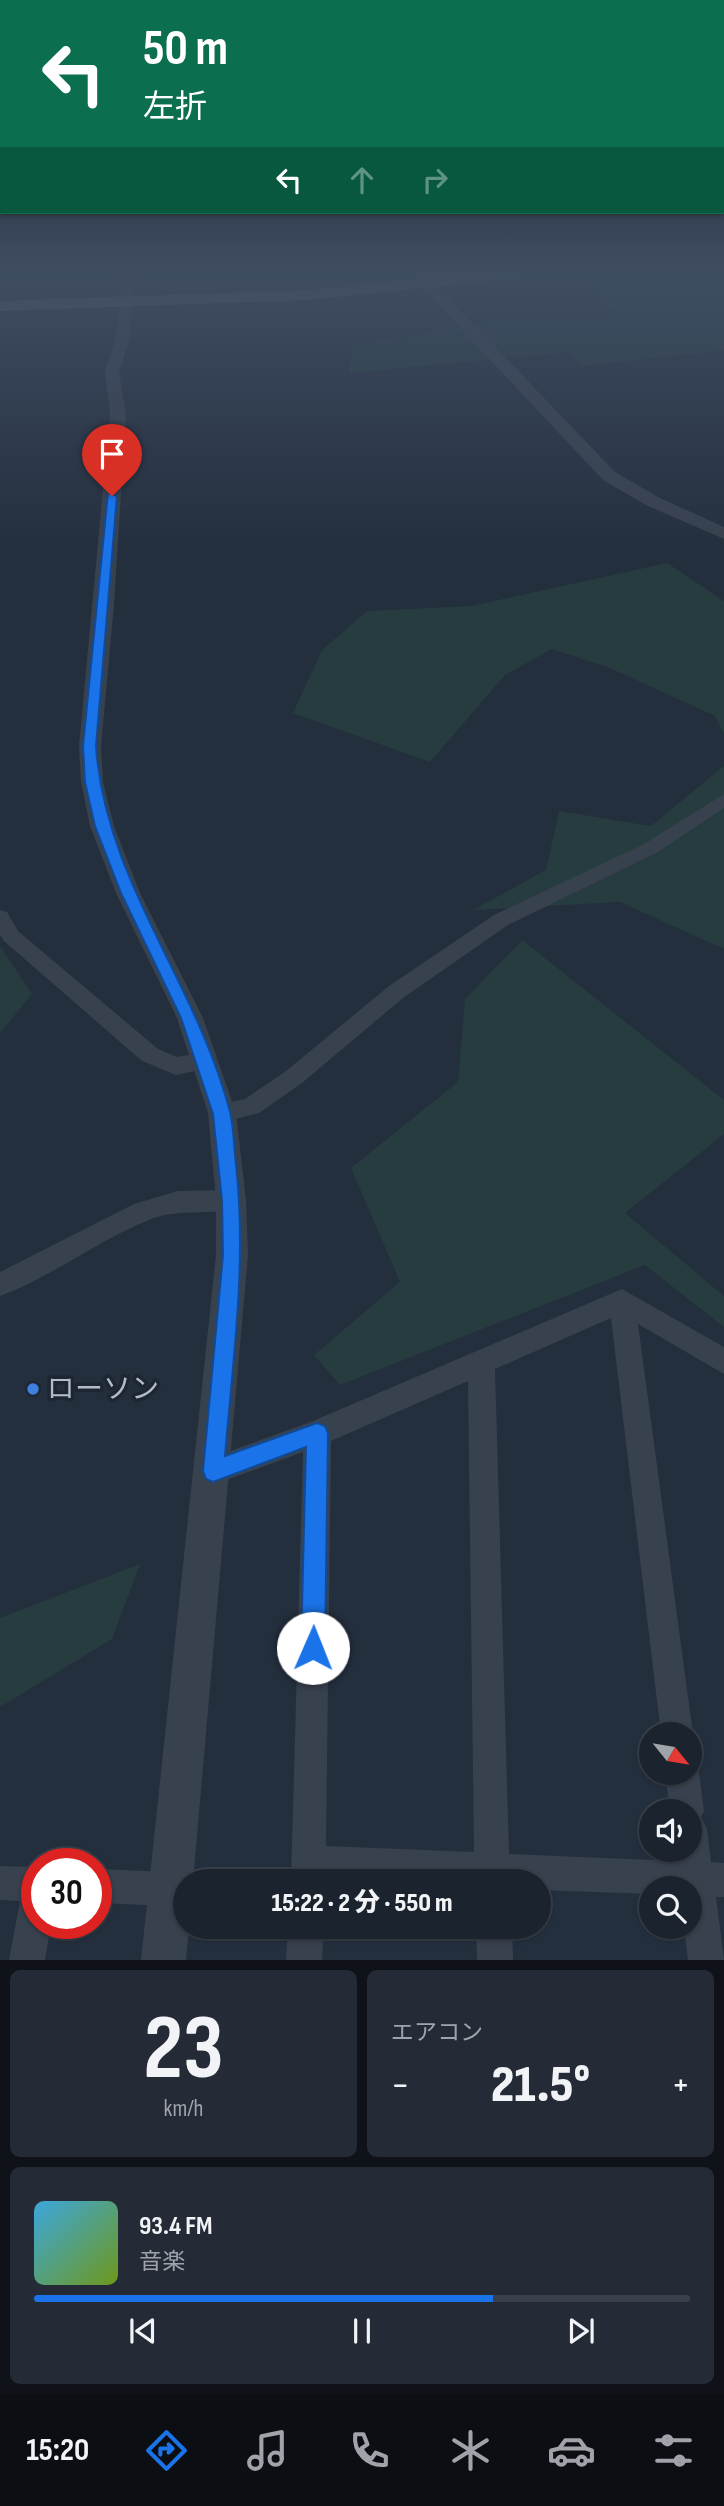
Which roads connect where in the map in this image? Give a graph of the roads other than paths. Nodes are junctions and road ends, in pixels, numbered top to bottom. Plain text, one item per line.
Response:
1 (114, 363) edge
2 (510, 363) edge
3 (724, 534) edge
4 (724, 800) edge
5 (0, 917) edge
6 (206, 1061) junction
7 (222, 1114) junction
8 (231, 1200) junction
9 (0, 1285) edge
10 (622, 1301) junction
11 (481, 1361) junction
12 (724, 1361) edge
13 (317, 1433) junction
14 (213, 1471) junction
15 (675, 1722) edge
16 (702, 1860) edge
17 (308, 1869) edge
18 (491, 1869) edge
19 (551, 1876) edge
20 (710, 1880) edge
21 (0, 1883) edge
22 (21, 1884) edge
23 (112, 1887) edge
24 (172, 1889) junction
25 (31, 1939) edge
26 (305, 1939) edge
27 (494, 1939) edge
28 (27, 1960) edge
29 (164, 1960) edge
30 (304, 1960) edge
31 (495, 1960) edge
32 (706, 1960) edge

1 - 6 street
2 - 3 street
4 - 7 street
5 - 6 street
6 - 7 street
7 - 8 street
8 - 9 street
8 - 14 street
10 - 11 street
10 - 12 street
10 - 15 street
11 - 13 street
11 - 18 street
13 - 14 street
13 - 17 street
14 - 24 street
16 - 20 street
19 - 20 street
20 - 32 street
21 - 22 street
23 - 24 street
24 - 29 street
25 - 28 street
26 - 30 street
27 - 31 street

